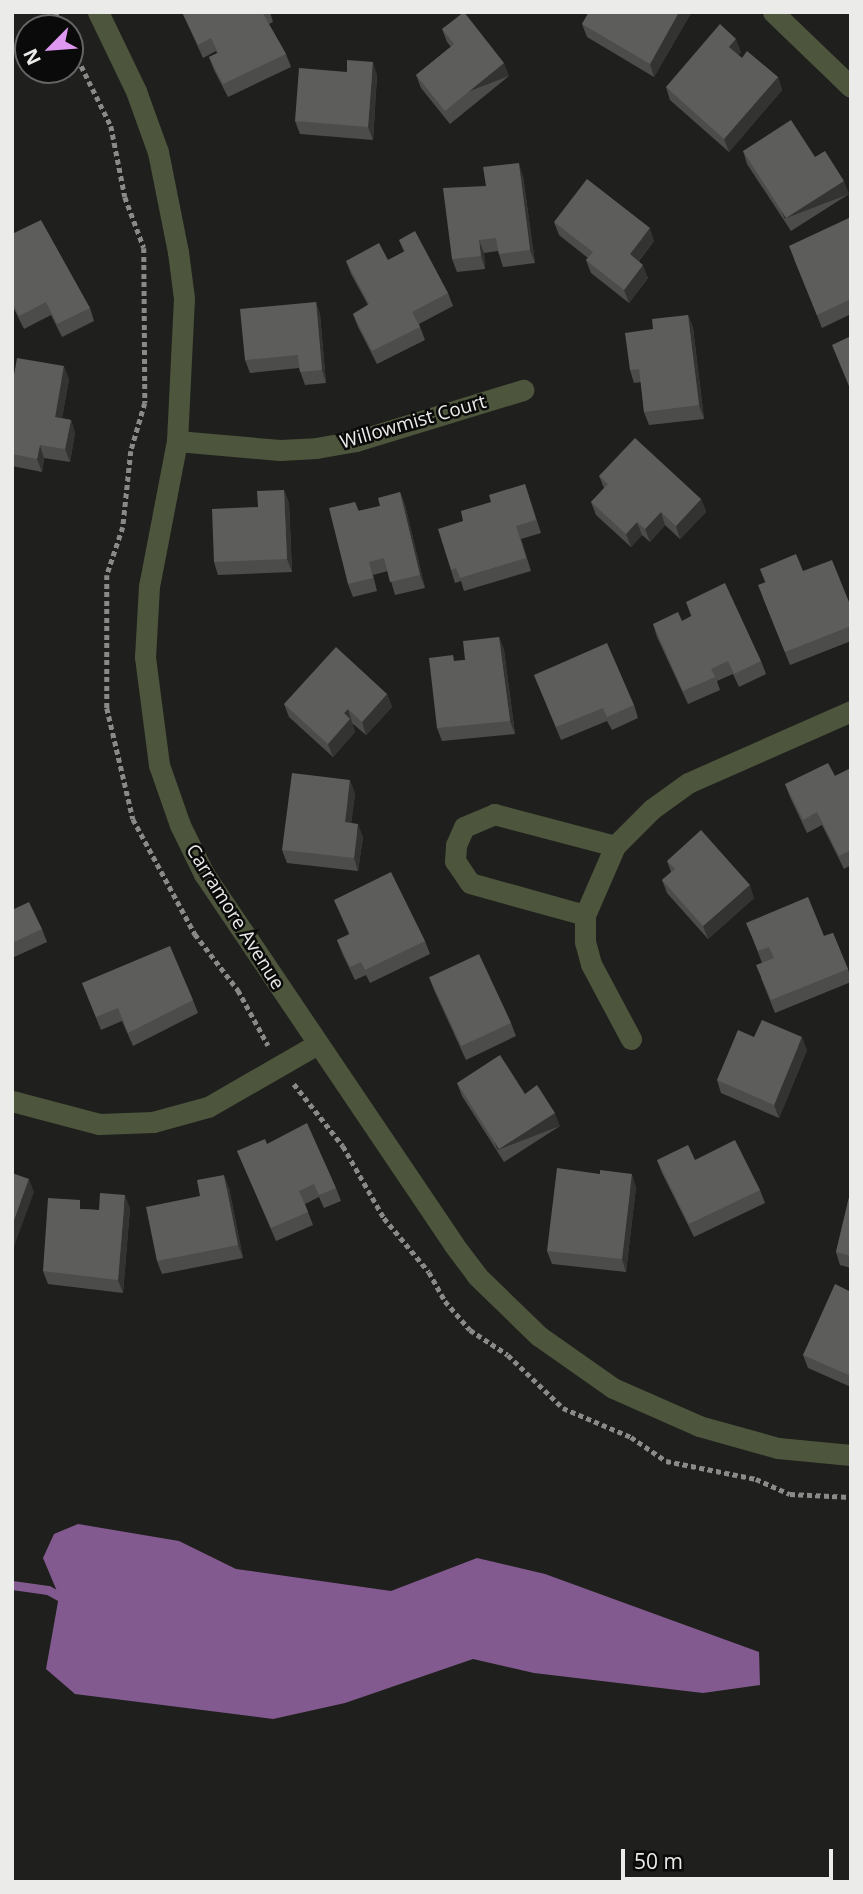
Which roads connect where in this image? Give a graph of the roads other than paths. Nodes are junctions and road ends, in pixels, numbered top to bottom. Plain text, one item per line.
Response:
1 (98, 12) edge
2 (773, 12) edge
3 (851, 87) edge
4 (523, 390) dead end
5 (177, 440) junction
6 (851, 710) edge
7 (615, 846) junction
8 (585, 915) junction
9 (631, 1039) dead end
10 (316, 1045) junction
11 (12, 1101) edge
12 (851, 1455) edge

1 - 5 street, Carramore Avenue
2 - 3 street
4 - 5 street, Willowmist Court
5 - 10 street, Carramore Avenue
6 - 7 street
7 - 8 street
7 - 8 street
8 - 9 street
10 - 11 street
10 - 12 street, Carramore Avenue

